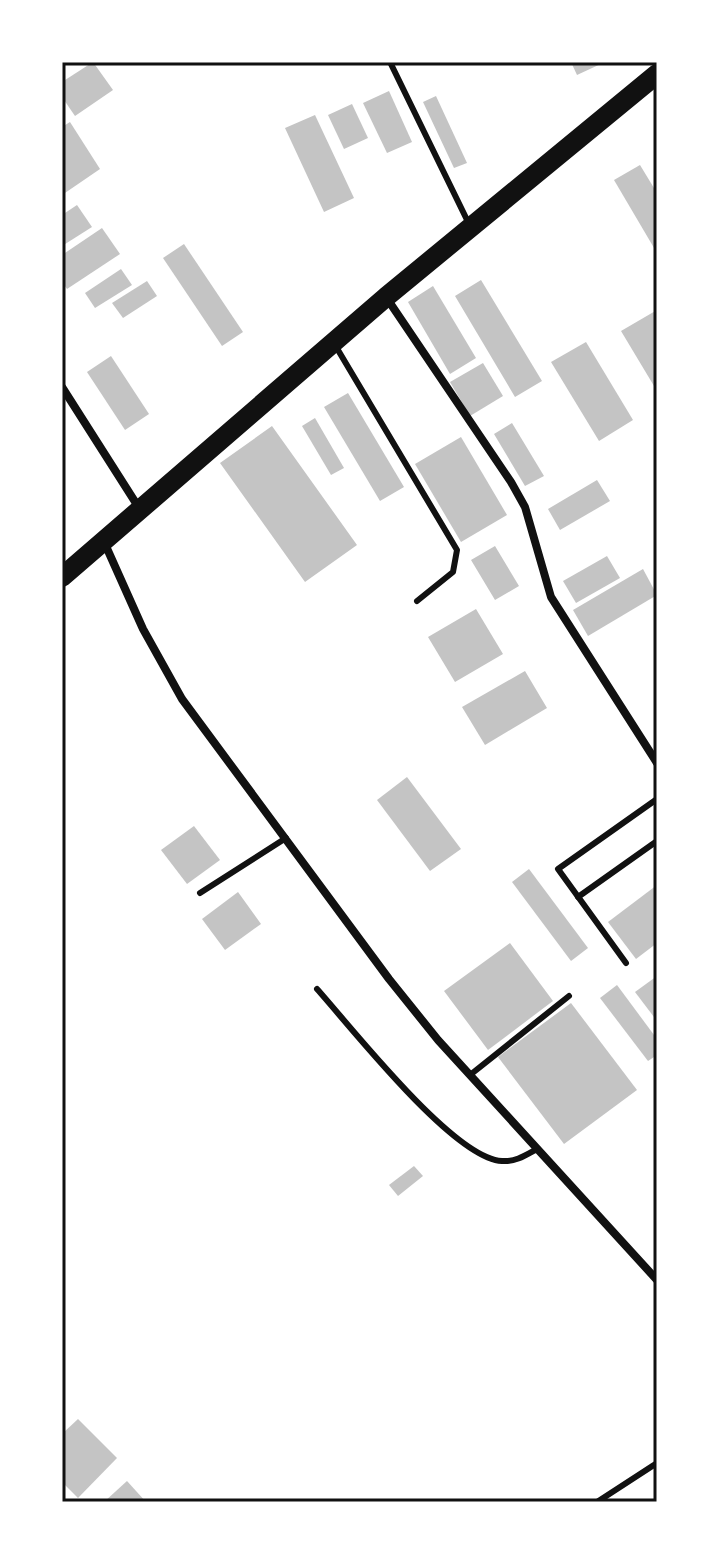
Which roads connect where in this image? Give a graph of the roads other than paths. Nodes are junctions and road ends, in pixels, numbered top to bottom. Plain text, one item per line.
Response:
1 (390, 62) edge
2 (657, 74) edge
3 (472, 229) junction
4 (386, 297) junction
5 (333, 342) junction
6 (62, 387) edge
7 (141, 510) junction
8 (105, 543) junction
9 (62, 577) edge
10 (417, 601) dead end
11 (657, 763) edge
12 (657, 799) edge
13 (286, 838) junction
14 (657, 841) edge
15 (200, 893) dead end
16 (578, 897) junction
17 (626, 963) dead end
18 (317, 989) dead end
19 (569, 996) dead end
20 (470, 1075) junction
21 (537, 1149) junction
22 (657, 1280) edge
23 (657, 1463) edge
24 (597, 1502) edge

1 - 3 lane
2 - 3 highway
3 - 4 highway
4 - 5 highway
4 - 11 street
5 - 7 highway
5 - 10 lane
6 - 7 street
7 - 8 highway
8 - 9 highway
8 - 13 street
12 - 16 lane
13 - 15 lane
13 - 20 street
14 - 16 lane
16 - 17 lane
18 - 21 lane
19 - 20 lane
20 - 21 street
21 - 22 street
23 - 24 lane

